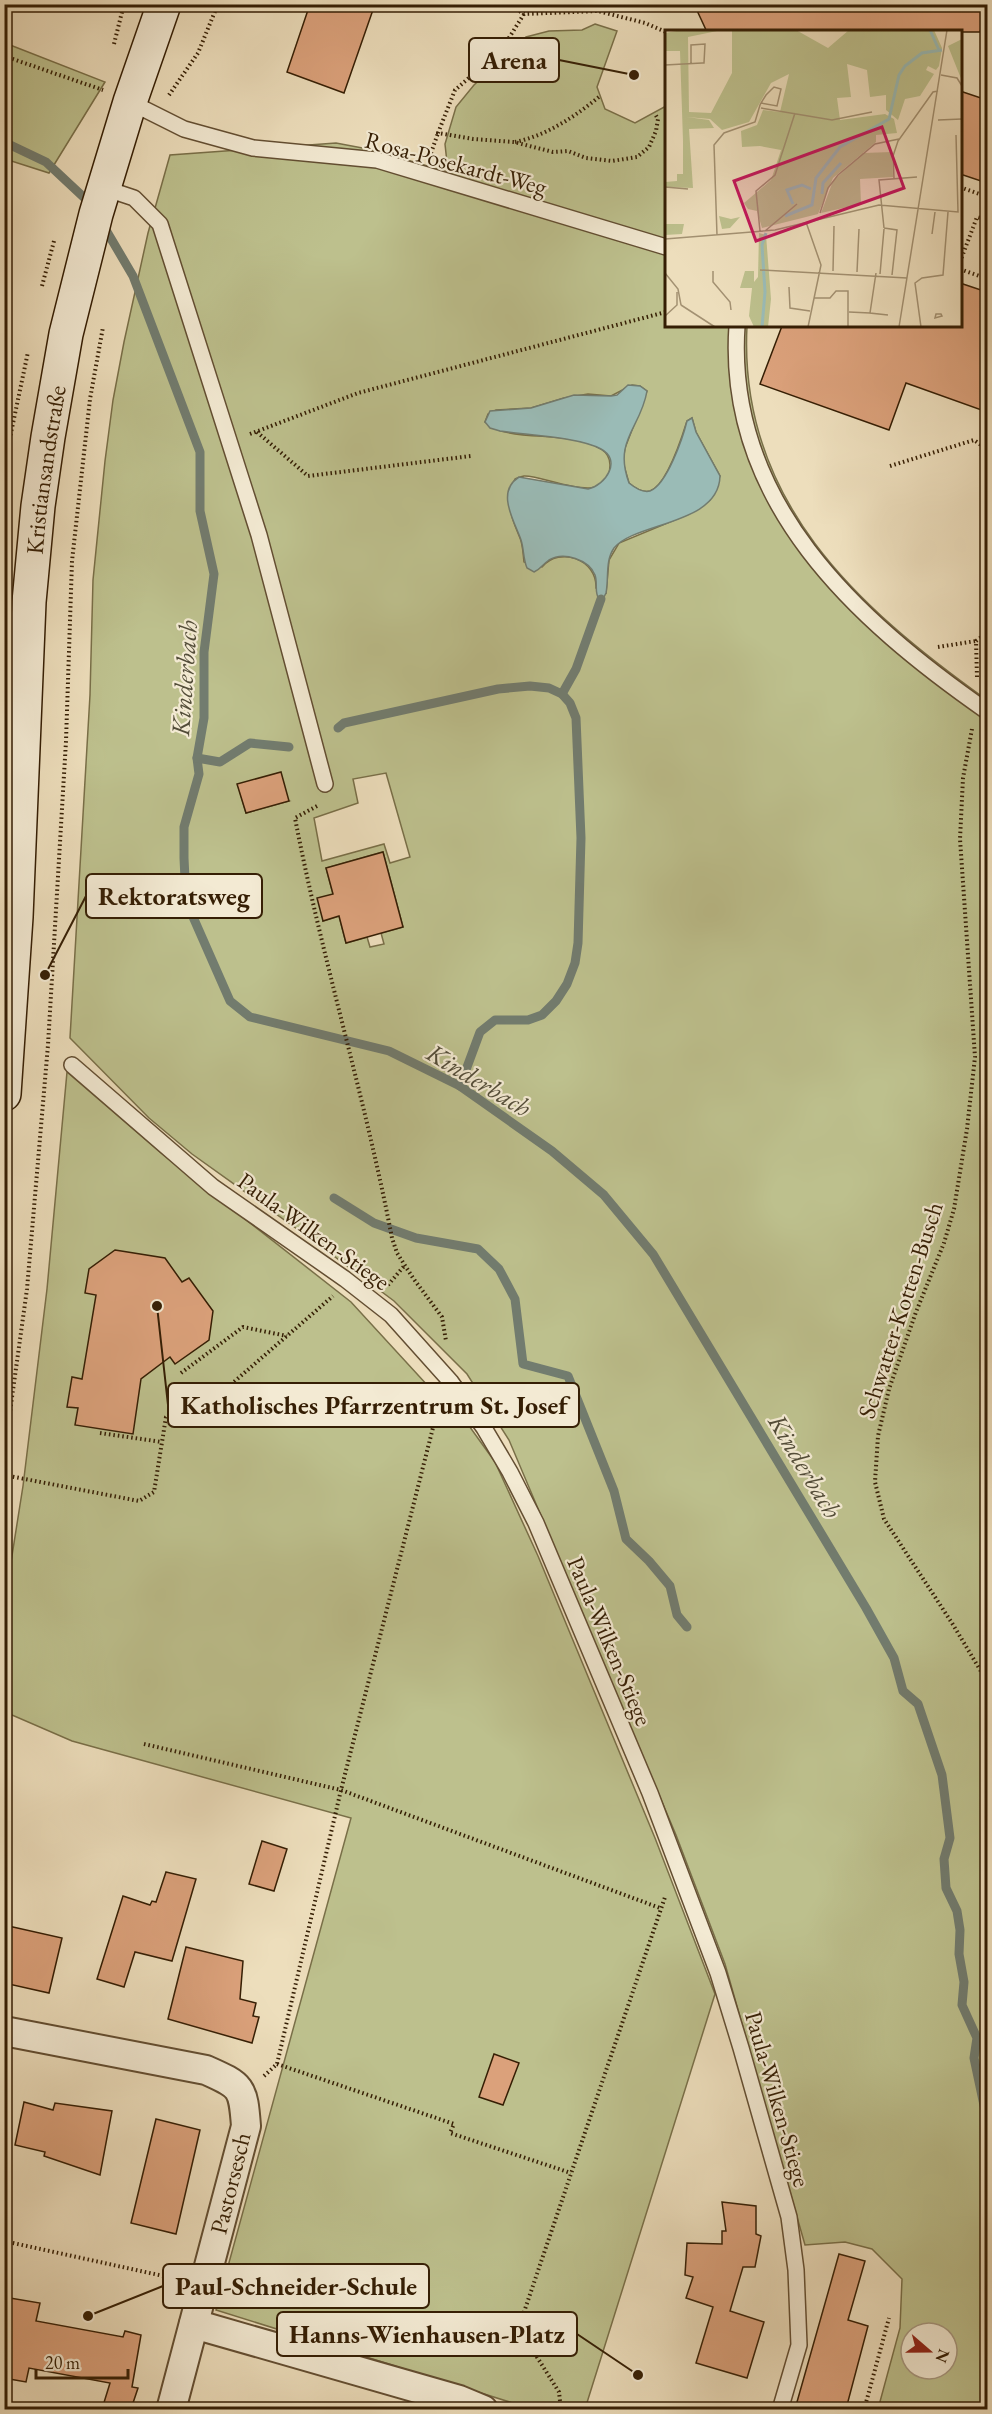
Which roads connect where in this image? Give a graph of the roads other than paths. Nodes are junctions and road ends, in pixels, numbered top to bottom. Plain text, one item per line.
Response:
1 (164, 4) edge
2 (130, 102) junction
3 (108, 186) junction
4 (665, 247) edge
5 (737, 327) edge
6 (982, 709) edge
7 (325, 784) road end
8 (12, 816) edge
9 (72, 1065) dead end
10 (4, 1095) edge
11 (4, 2031) edge
12 (194, 2324) junction
13 (171, 2409) edge
14 (483, 2409) edge
15 (780, 2409) edge

1 - 2 street, Kristiansandstraße
2 - 3 street, Kristiansandstraße
2 - 4 lane, Rosa-Posekardt-Weg
3 - 7 lane
3 - 8 street, Kristiansandstraße
5 - 6 lane
8 - 10 street, Kristiansandstraße
9 - 15 lane, Paula-Wilken-Stiege
11 - 12 street, Pastorsesch
12 - 13 street, Pastorsesch
12 - 14 street

